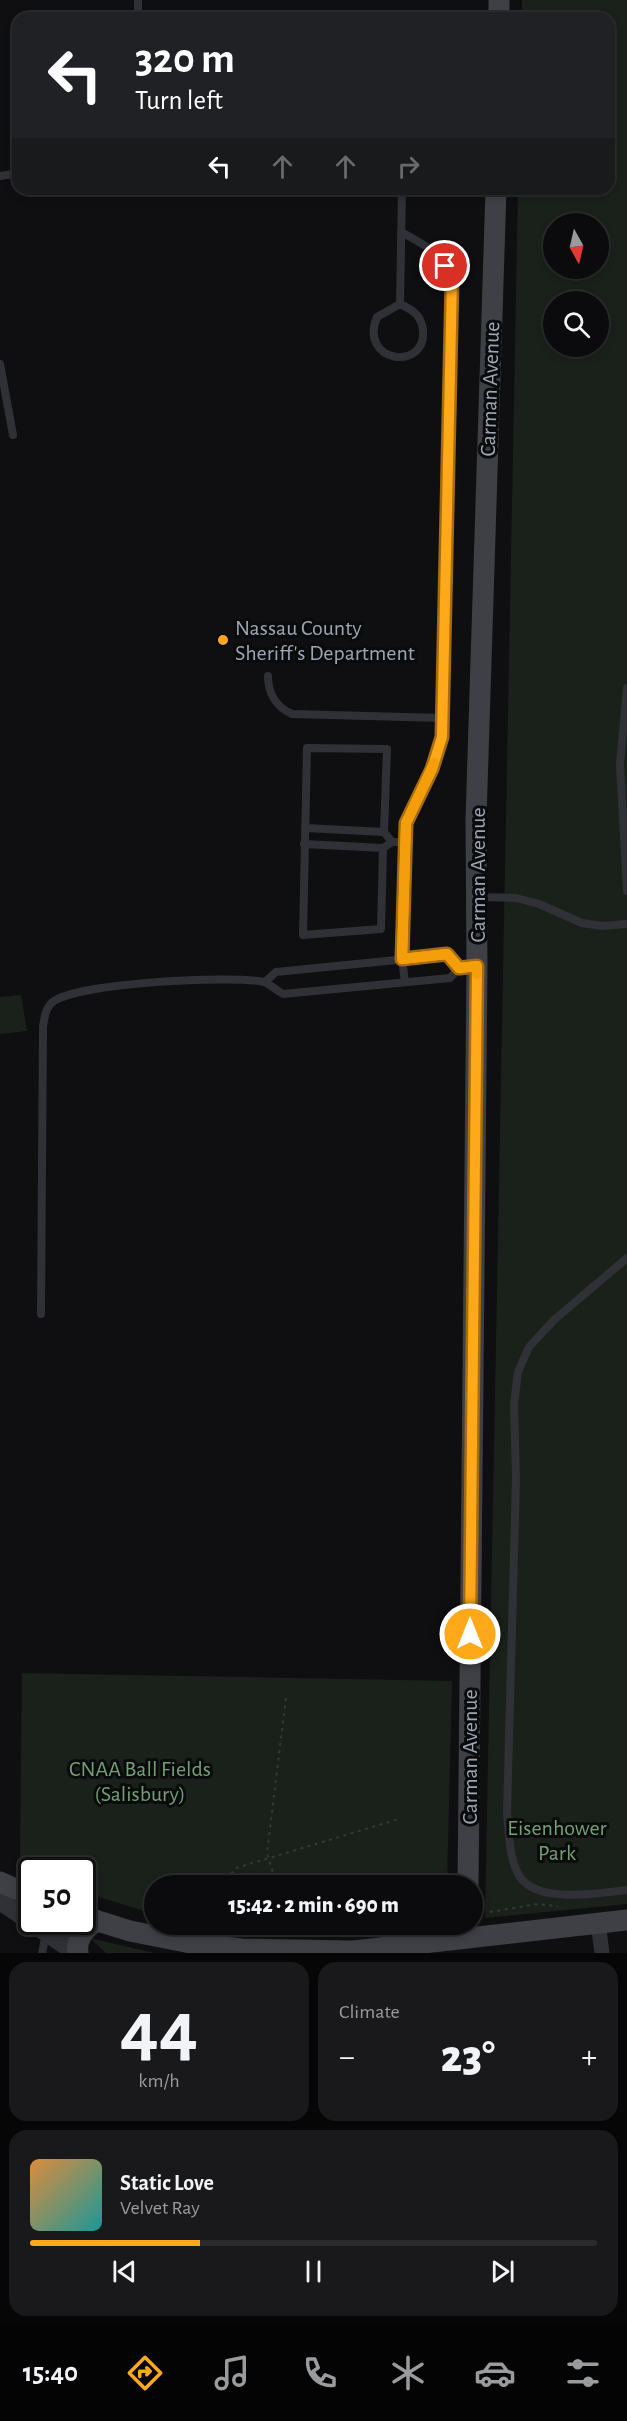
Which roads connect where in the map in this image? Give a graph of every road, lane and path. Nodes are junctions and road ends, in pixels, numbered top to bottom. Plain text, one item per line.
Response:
1 (402, 195) edge
2 (496, 195) edge
3 (401, 232) junction
4 (400, 304) junction
5 (0, 364) edge
6 (13, 435) dead end
7 (268, 676) dead end
8 (627, 688) edge
9 (442, 718) junction
10 (304, 828) junction
11 (384, 832) junction
12 (392, 842) junction
13 (405, 842) junction
14 (304, 844) junction
15 (383, 848) junction
16 (627, 891) edge
17 (476, 897) junction
18 (627, 924) edge
19 (402, 959) junction
20 (468, 967) junction
21 (266, 982) junction
22 (405, 982) junction
23 (627, 1258) edge
24 (41, 1314) dead end
25 (286, 1696) dead end
26 (399, 1819) dead end
27 (268, 1857) junction
28 (231, 1875) edge
29 (274, 1875) edge
30 (468, 1875) edge
31 (0, 1882) edge
32 (18, 1890) edge
33 (627, 1890) edge
34 (0, 1901) edge
35 (18, 1913) edge
36 (96, 1920) edge
37 (627, 1920) edge
38 (597, 1923) junction
39 (45, 1935) edge
40 (50, 1935) edge
41 (81, 1935) edge
42 (467, 1938) edge
43 (42, 1953) edge
44 (77, 1953) edge
45 (602, 1953) edge

1 - 3 lane
2 - 17 main road, Carman Avenue
3 - 4 lane
3 - 9 lane
4 - 4 lane
5 - 6 lane
7 - 9 lane
8 - 16 lane
9 - 13 lane
10 - 11 lane
10 - 11 lane
10 - 14 lane
11 - 12 lane
12 - 13 lane
12 - 15 lane
13 - 19 lane
14 - 15 lane
14 - 15 lane
17 - 18 lane
17 - 20 main road, Carman Avenue
19 - 20 lane
19 - 21 lane
19 - 22 lane
20 - 22 lane
20 - 30 main road, Carman Avenue
21 - 22 lane
21 - 24 lane
23 - 33 lane
25 - 27 path
26 - 27 path
27 - 28 path
27 - 29 path
31 - 32 main road
34 - 35 street
36 - 42 main road
37 - 38 main road
38 - 42 main road
38 - 45 street
39 - 43 lane
40 - 44 street
41 - 44 main road

